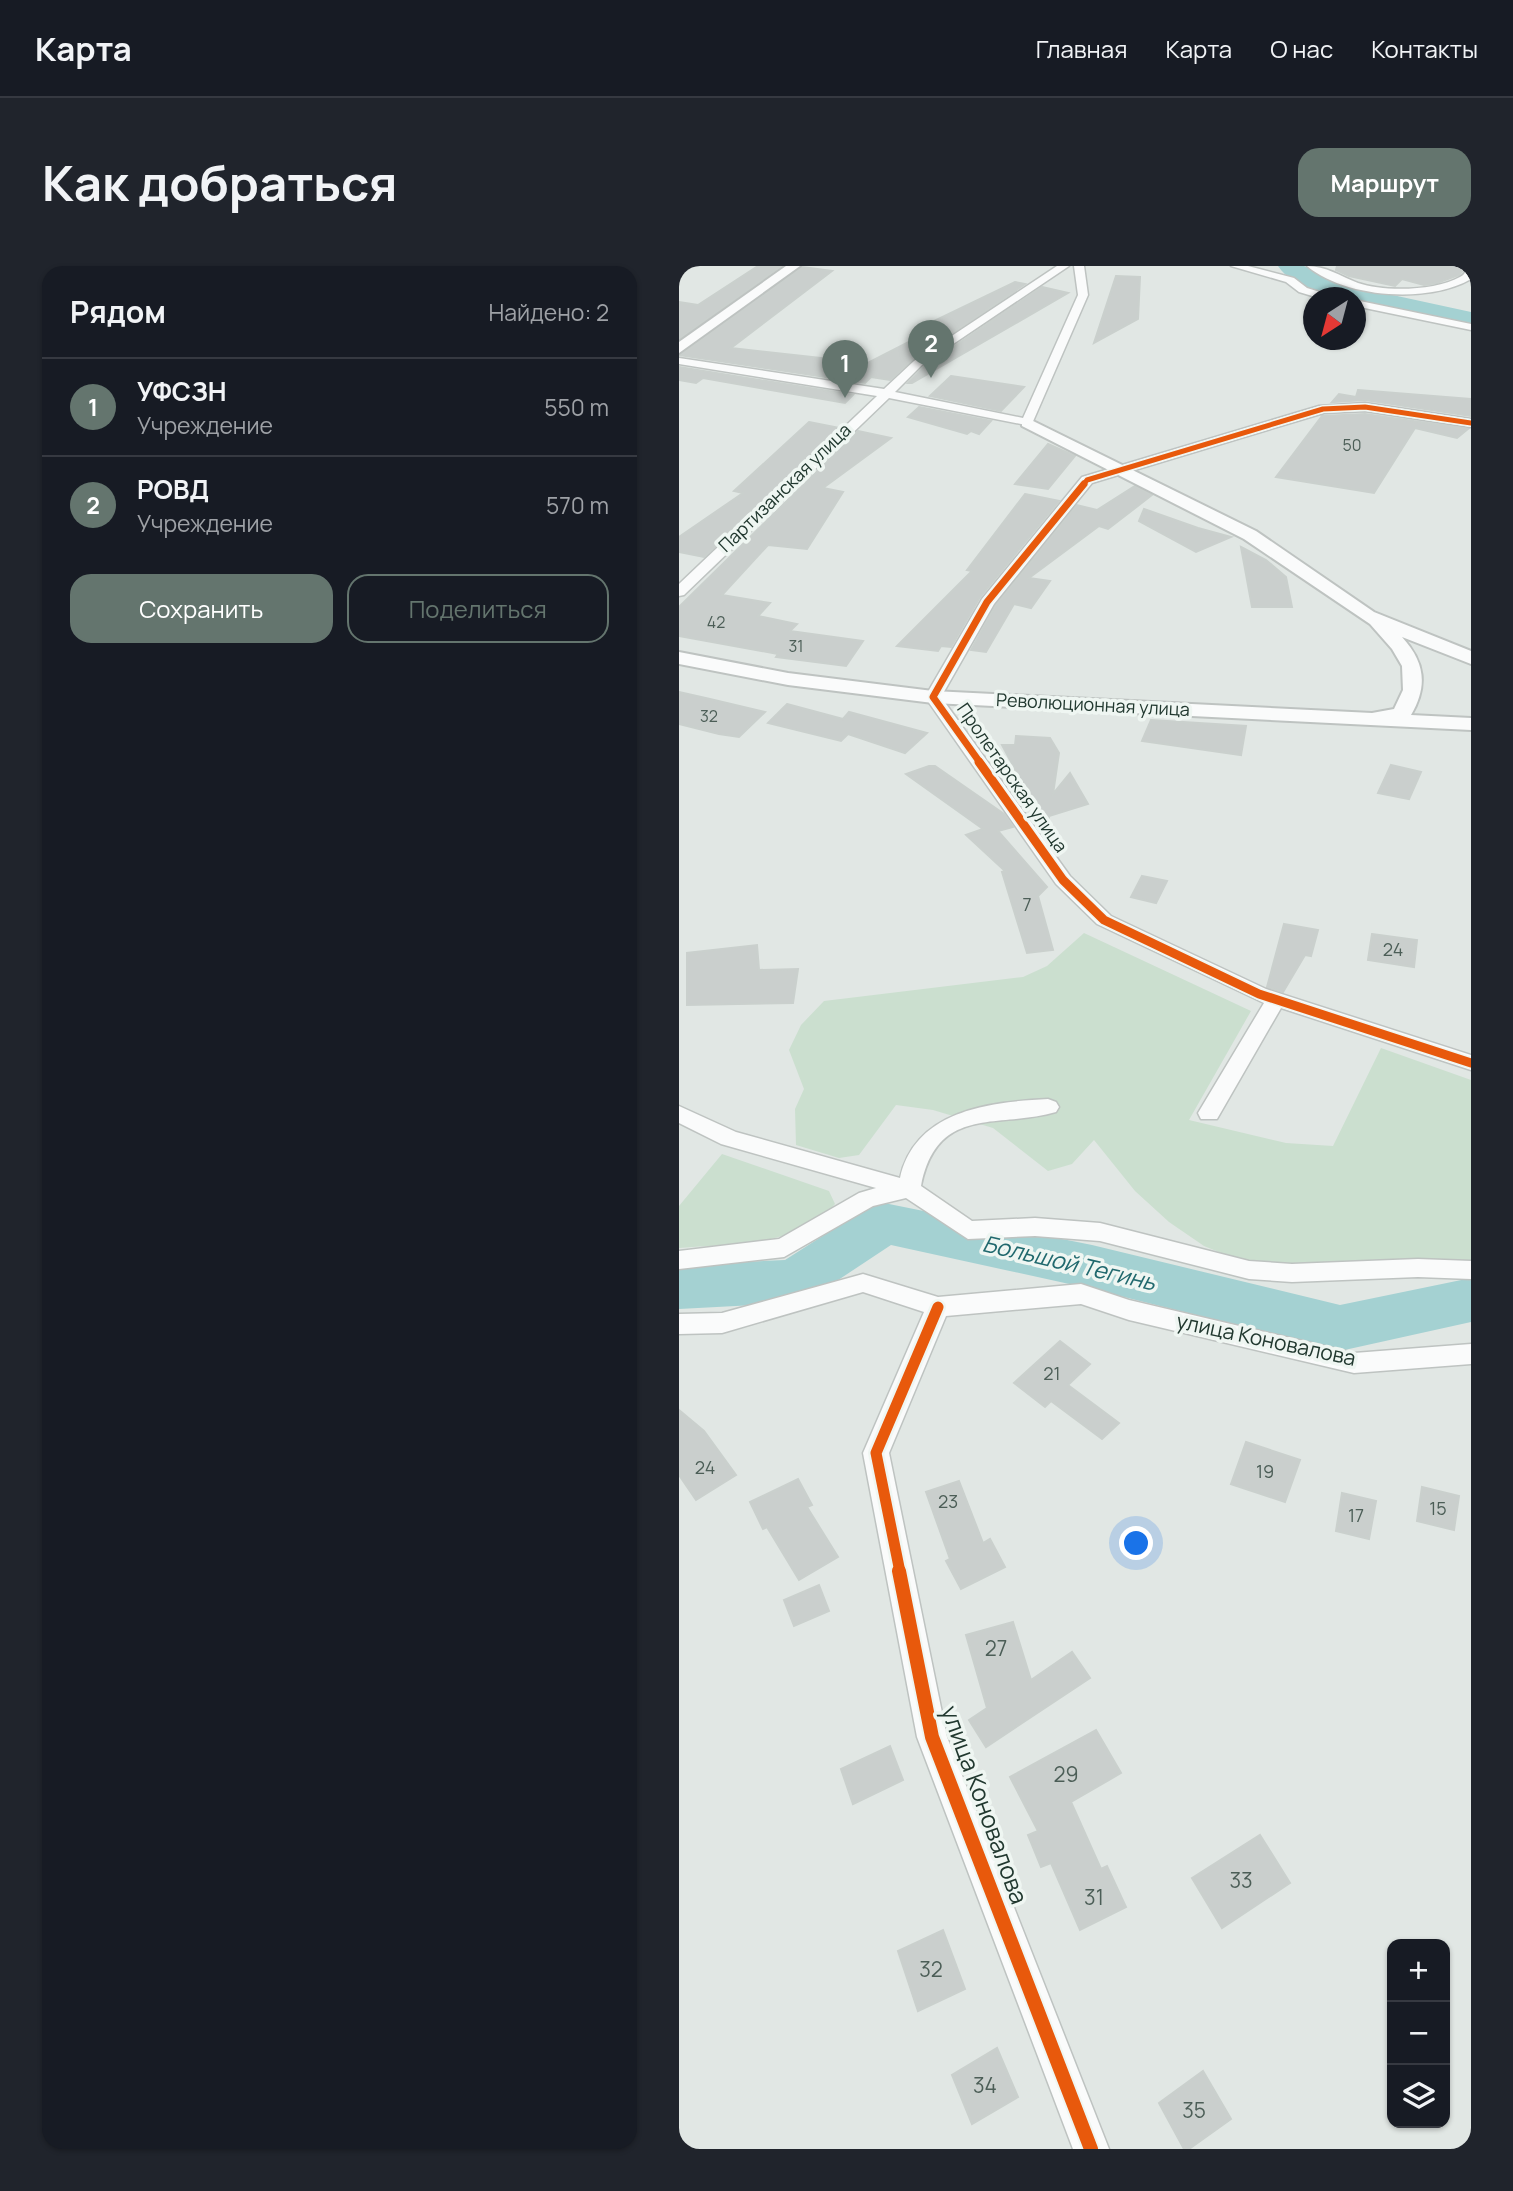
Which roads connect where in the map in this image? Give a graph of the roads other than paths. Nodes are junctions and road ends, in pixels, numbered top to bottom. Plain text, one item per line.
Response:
1 (795, 266) edge
2 (1064, 266) edge
3 (1079, 266) edge
4 (1236, 266) edge
5 (1312, 266) edge
6 (1471, 270) edge
7 (1303, 289) edge
8 (1366, 305) edge
9 (1471, 327) edge
10 (679, 349) edge
11 (679, 361) edge
12 (884, 393) junction
13 (1027, 423) junction
14 (1471, 424) edge
15 (1124, 470) junction
16 (679, 592) edge
17 (1395, 633) junction
18 (1471, 657) edge
19 (679, 658) edge
20 (1471, 671) edge
21 (933, 697) junction
22 (1471, 708) edge
23 (1401, 715) junction
24 (1343, 718) junction
25 (1471, 724) edge
26 (1276, 1000) junction
27 (1471, 1063) edge
28 (1048, 1107) dead end
29 (1209, 1113) dead end
30 (679, 1114) edge
31 (909, 1189) junction
32 (679, 1260) edge
33 (1471, 1270) edge
34 (939, 1307) junction
35 (679, 1324) edge
36 (1471, 1354) edge
37 (1091, 2149) edge

1 - 10 street
2 - 12 street, Партизанская улица
3 - 13 street
4 - 7 street
5 - 6 street
8 - 9 street
11 - 12 street
12 - 13 street
12 - 16 street, Партизанская улица
13 - 15 street
14 - 15 street, Пролетарская улица
15 - 17 street
15 - 21 street, Пролетарская улица
17 - 18 street
17 - 20 street
17 - 23 street
19 - 21 street, Революционная улица
21 - 24 street, Революционная улица
21 - 26 street, Пролетарская улица
22 - 23 street
23 - 24 street
24 - 25 street
26 - 27 street, Пролетарская улица
26 - 29 street
28 - 31 street
30 - 31 street
31 - 32 street
31 - 33 street
34 - 35 street, улица Коновалова
34 - 36 street, улица Коновалова
34 - 37 street, улица Коновалова

